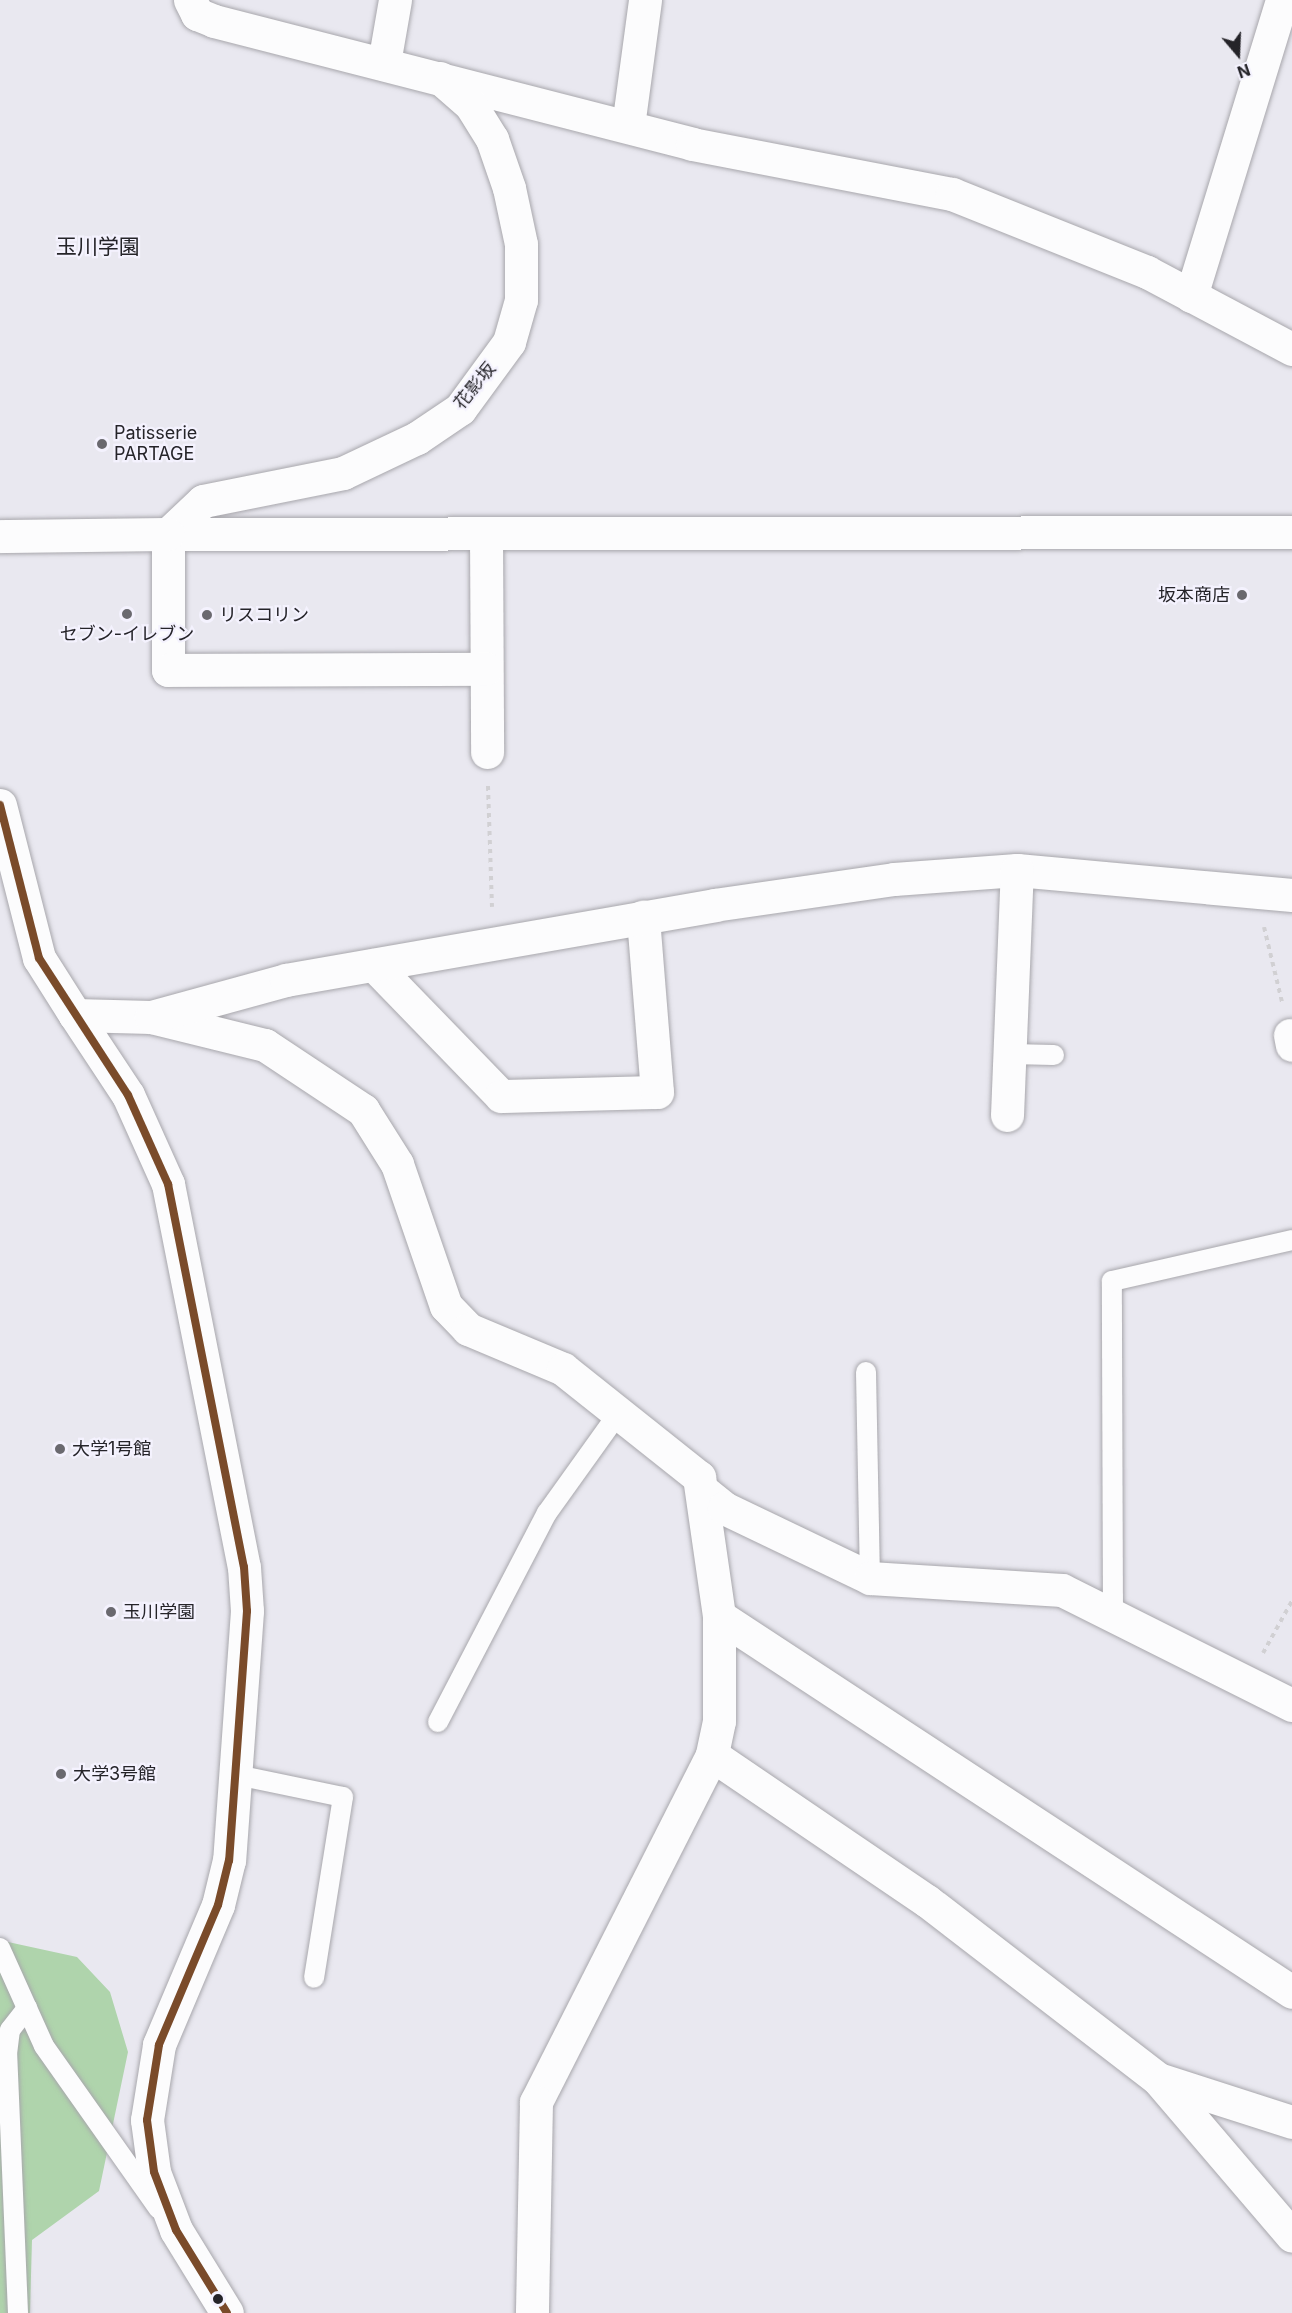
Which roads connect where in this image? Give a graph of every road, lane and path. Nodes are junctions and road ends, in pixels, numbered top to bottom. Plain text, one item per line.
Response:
1 (190, 0) edge
2 (395, 0) edge
3 (645, 0) edge
4 (1282, 0) edge
5 (384, 63) junction
6 (436, 75) junction
7 (628, 126) junction
8 (1191, 296) junction
9 (1292, 350) edge
10 (1292, 532) edge
11 (486, 533) junction
12 (168, 534) junction
13 (0, 536) edge
14 (486, 669) junction
15 (487, 752) joint
16 (0, 805) edge
17 (1017, 870) junction
18 (1255, 892) junction
19 (1292, 895) edge
20 (492, 906) dead end
21 (644, 917) junction
22 (374, 965) junction
23 (75, 1015) junction
24 (151, 1017) junction
25 (1291, 1040) edge
26 (1010, 1054) junction
27 (1054, 1055) dead end
28 (1007, 1115) dead end
29 (1292, 1240) edge
30 (866, 1372) dead end
31 (618, 1414) junction
32 (702, 1490) junction
33 (870, 1578) junction
34 (1292, 1601) edge
35 (719, 1616) junction
36 (1113, 1617) junction
37 (1245, 1684) junction
38 (1292, 1705) edge
39 (438, 1722) dead end
40 (712, 1755) junction
41 (237, 1774) junction
42 (0, 1948) edge
43 (314, 1978) dead end
44 (1292, 1992) edge
45 (27, 2008) junction
46 (1158, 2079) junction
47 (1292, 2122) edge
48 (176, 2230) junction
49 (1292, 2236) edge
50 (18, 2313) edge
51 (227, 2313) edge
52 (532, 2313) edge

1 - 5 street
2 - 5 street
3 - 7 street
4 - 8 street
5 - 6 street
6 - 7 street
6 - 12 street, 花影坂
7 - 8 street
8 - 9 street
10 - 11 street
11 - 12 street
11 - 14 street
12 - 13 street
12 - 14 street
14 - 15 street
15 - 20 path
16 - 23 street
17 - 18 street
17 - 21 street
17 - 26 street
18 - 19 street
18 - 25 path
21 - 22 street
21 - 22 street
22 - 24 street
23 - 24 street
23 - 41 street
24 - 31 street
26 - 27 lane
26 - 28 street
29 - 36 lane
30 - 33 lane
31 - 32 street
31 - 39 lane
32 - 33 street
32 - 35 street
33 - 36 street
34 - 37 path
35 - 40 street
35 - 44 street
36 - 37 street
37 - 38 street
40 - 46 street
40 - 52 street
41 - 43 lane
41 - 48 street
42 - 45 lane
45 - 48 lane
45 - 50 lane
46 - 47 street
46 - 49 street
48 - 51 street

